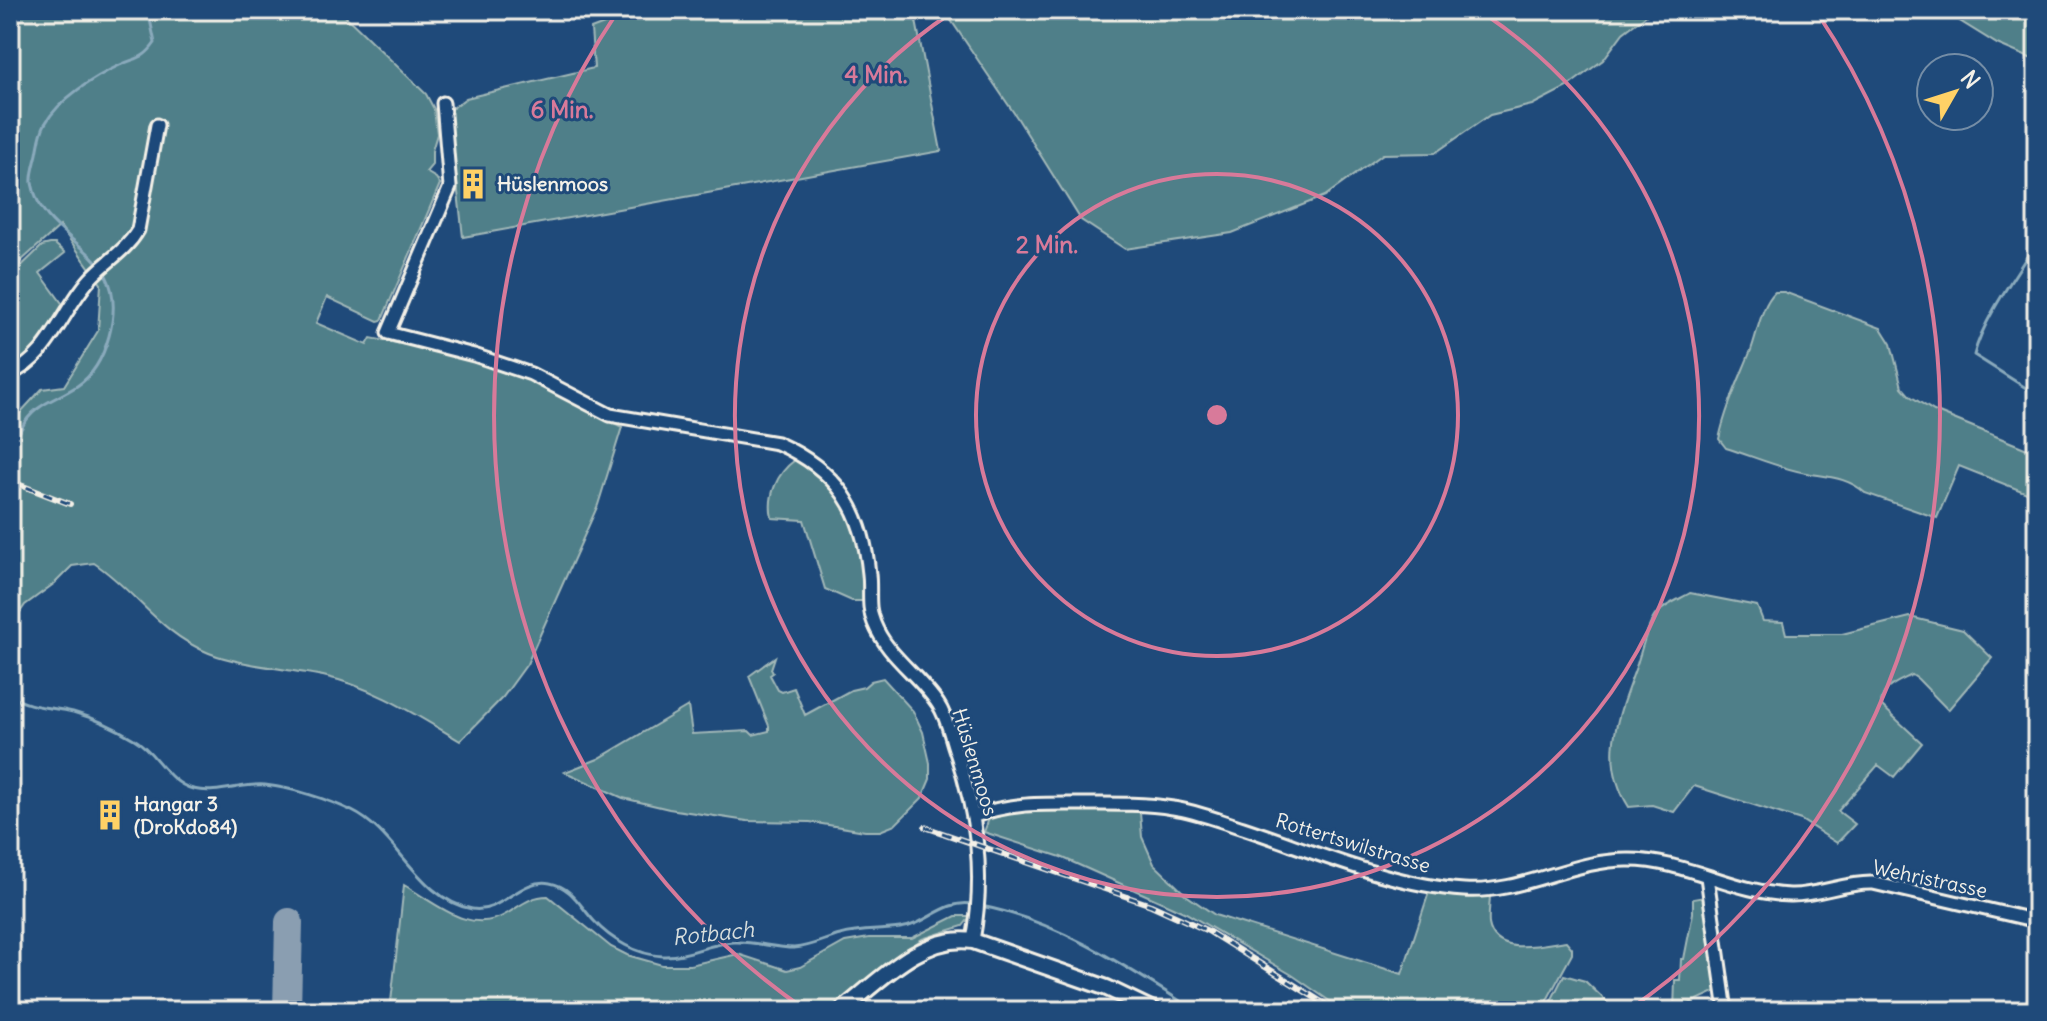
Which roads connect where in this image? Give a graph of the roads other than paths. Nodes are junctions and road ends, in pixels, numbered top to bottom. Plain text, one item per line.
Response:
1 (443, 103) dead end
2 (157, 125) dead end
3 (10, 374) edge
4 (975, 816) junction
5 (1707, 877) junction
6 (1815, 891) joint
7 (2037, 921) edge
8 (973, 941) junction
9 (841, 1011) edge
10 (1155, 1011) edge
11 (1726, 1011) edge

1 - 4 street, Hüslenmoos
2 - 3 street
4 - 5 street, Rottertswilstrasse
4 - 8 street, Hüslenmoos
5 - 6 street, Rottertswilstrasse
5 - 11 street
6 - 7 street, Wehristrasse
8 - 9 main road
8 - 10 main road

